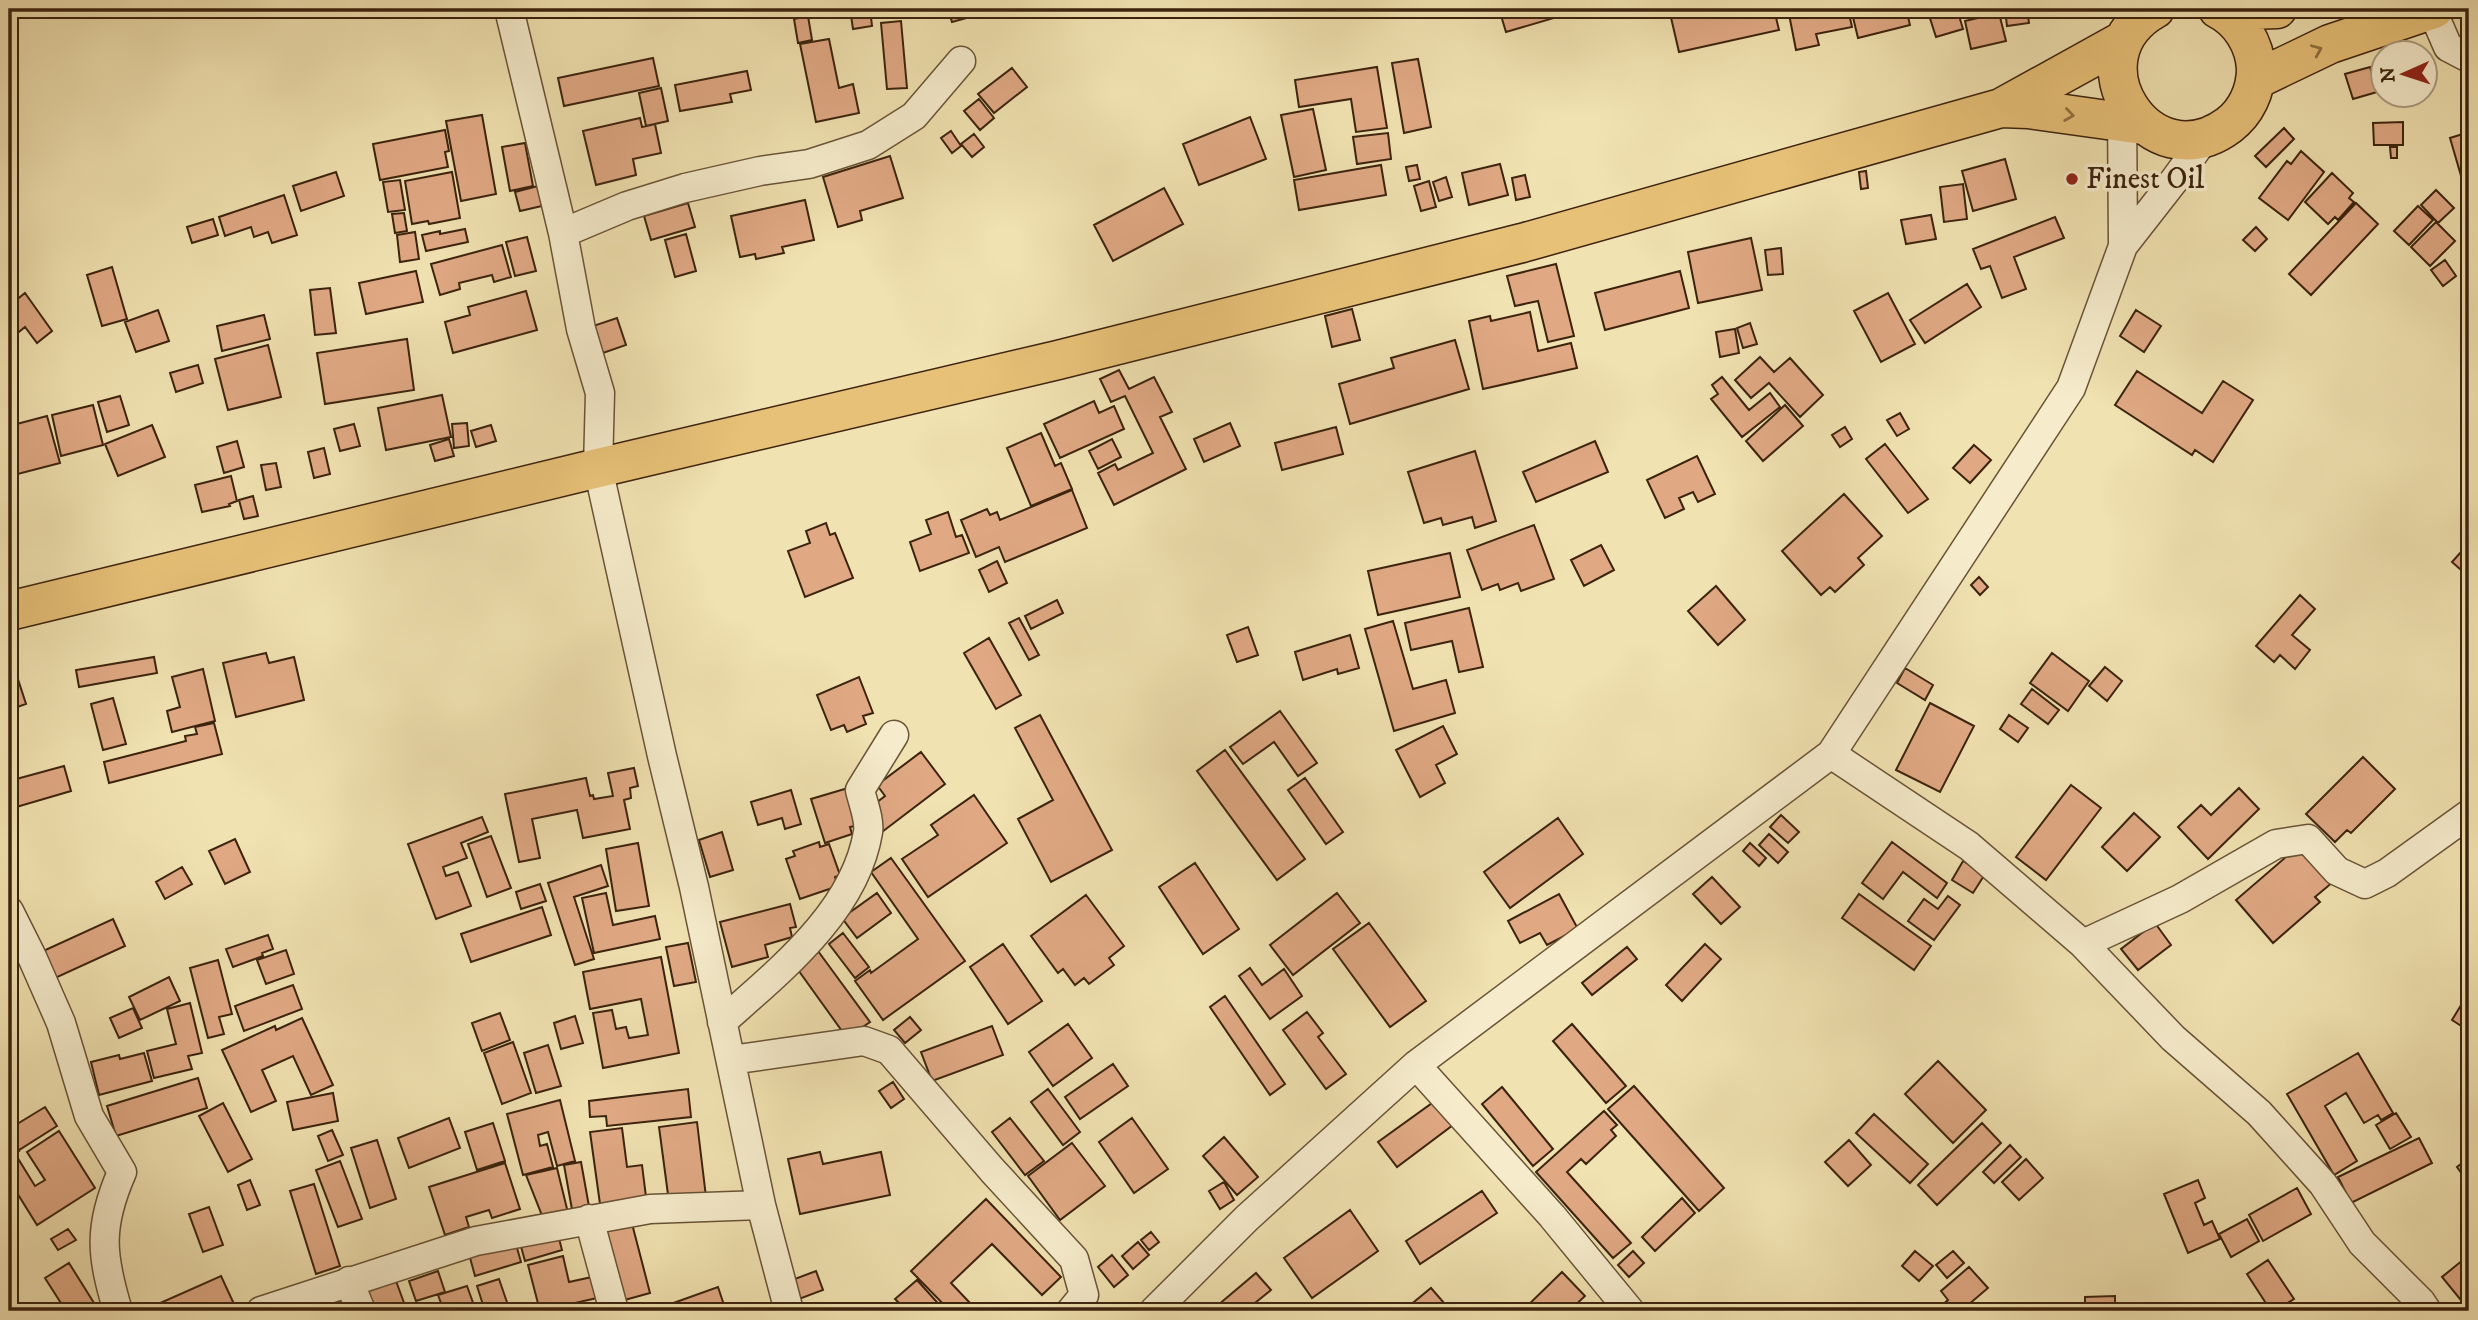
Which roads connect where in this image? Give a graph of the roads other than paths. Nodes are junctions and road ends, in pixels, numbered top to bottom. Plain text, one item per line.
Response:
1 (509, 9) edge
2 (2155, 9) edge
3 (2277, 9) edge
4 (2433, 9) edge
5 (2220, 10) edge
6 (2124, 40) junction
7 (2469, 58) edge
8 (961, 61) dead end
9 (2255, 80) junction
10 (2001, 108) junction
11 (2129, 114) junction
12 (2204, 138) junction
13 (563, 233) junction
14 (2123, 246) junction
15 (598, 468) junction
16 (9, 611) edge
17 (894, 735) dead end
18 (1831, 754) junction
19 (2469, 814) edge
20 (9, 911) edge
21 (2083, 944) junction
22 (722, 1022) junction
23 (730, 1058) junction
24 (1416, 1065) junction
25 (761, 1205) junction
26 (589, 1219) junction
27 (349, 1281) junction
28 (118, 1311) edge
29 (261, 1311) edge
30 (361, 1311) edge
31 (614, 1311) edge
32 (789, 1311) edge
33 (1071, 1311) edge
34 (1154, 1311) edge
35 (1630, 1311) edge
36 (2427, 1311) edge

1 - 13 street
2 - 6 highway
3 - 5 highway
4 - 7 street
9 -> 4 highway
5 - 9 highway
6 - 10 highway
6 - 11 highway
8 - 13 street
9 - 12 highway
10 -> 11 highway
10 - 15 highway
11 - 12 highway
11 - 14 street
12 - 14 street
13 - 15 street
14 - 18 street
15 - 16 highway
15 - 22 street
17 - 22 street
18 - 21 street
18 - 24 street
19 - 21 street
20 - 28 street
21 - 36 street
22 - 23 street
23 - 25 street
23 - 33 street
24 - 34 street
24 - 35 street
25 - 26 street
25 - 32 street
26 - 27 street
26 - 31 street
27 - 29 street
27 - 30 street

